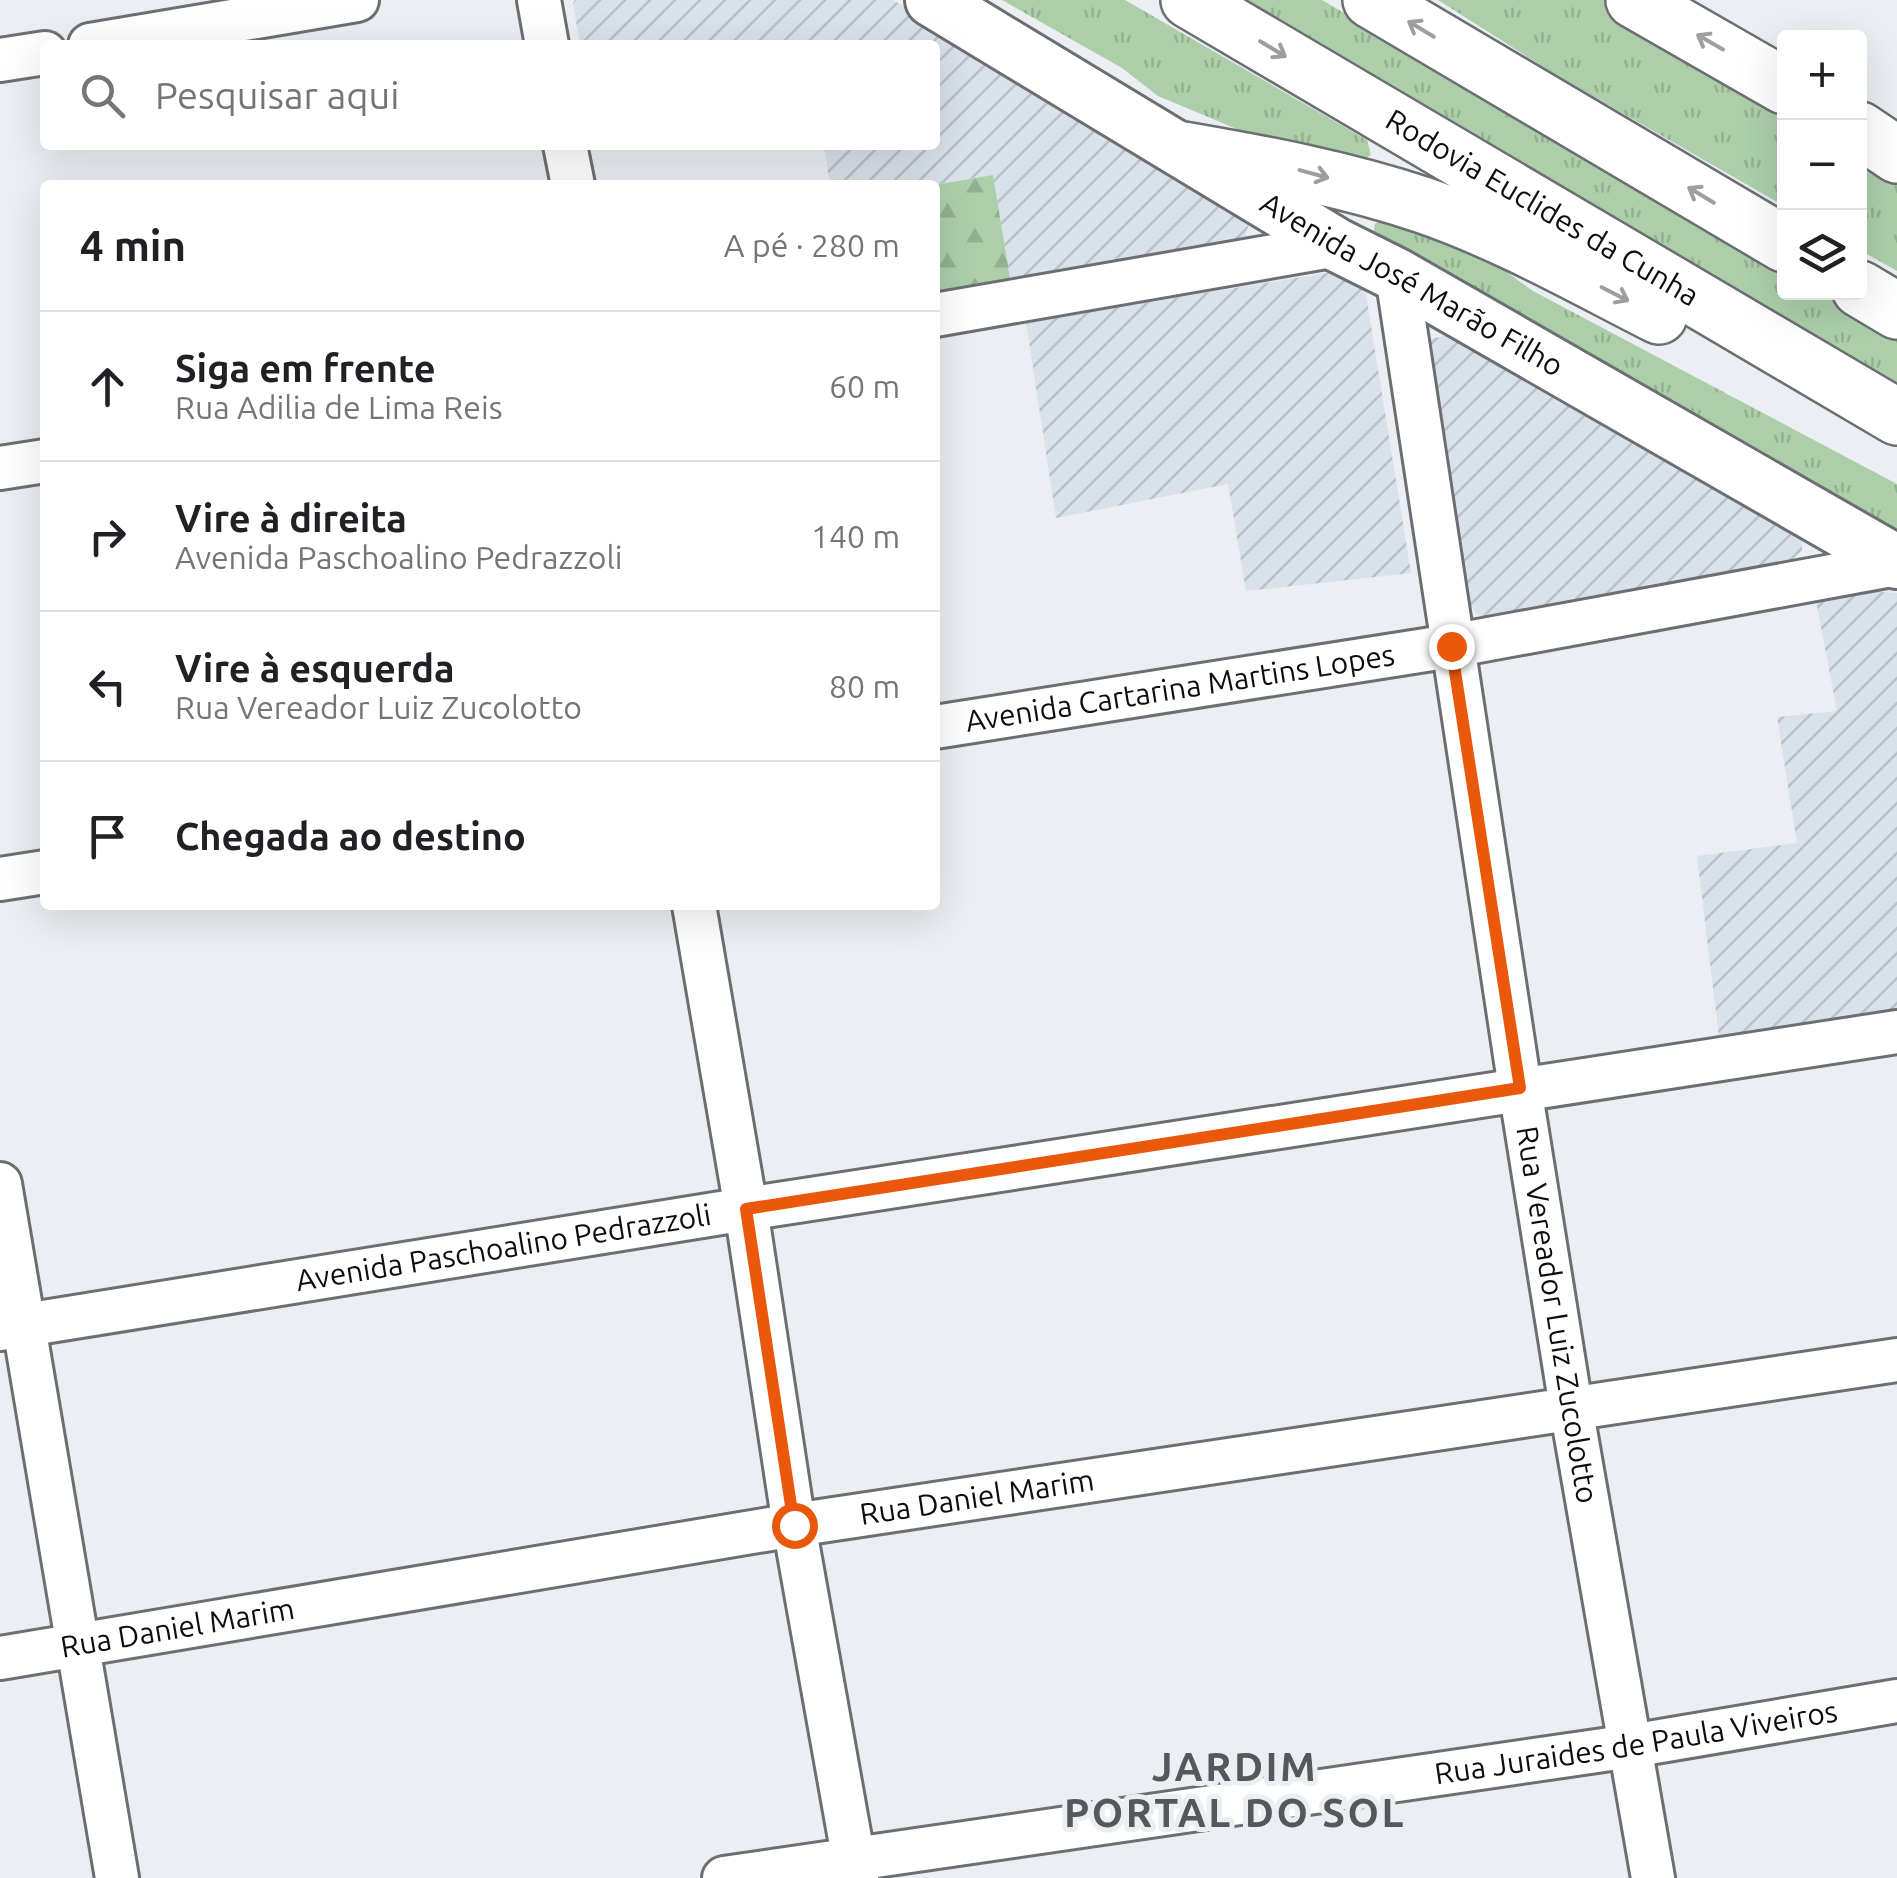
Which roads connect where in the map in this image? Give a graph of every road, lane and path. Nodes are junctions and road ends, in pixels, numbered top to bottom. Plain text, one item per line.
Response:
1 (357, 0) edge
2 (539, 0) edge
3 (932, 0) edge
4 (1189, 0) edge
5 (1371, 0) edge
6 (1634, 0) edge
7 (120, 40) edge
8 (546, 40) edge
9 (40, 53) edge
10 (0, 60) edge
11 (1777, 82) edge
12 (1867, 135) edge
13 (566, 150) edge
14 (1184, 150) junction
15 (1897, 155) edge
16 (571, 180) edge
17 (1777, 240) edge
18 (1337, 244) junction
19 (1397, 275) junction
20 (1867, 293) edge
21 (1897, 311) edge
22 (940, 314) edge
23 (1897, 417) edge
24 (1897, 426) edge
25 (40, 462) edge
26 (0, 468) edge
27 (1897, 563) edge
28 (1451, 646) junction
29 (940, 726) edge
30 (40, 873) edge
31 (0, 879) edge
32 (695, 910) edge
33 (1897, 1032) edge
34 (1520, 1088) junction
35 (0, 1184) edge
36 (746, 1209) junction
37 (12, 1327) edge
38 (1897, 1360) edge
39 (1571, 1408) junction
40 (794, 1525) junction
41 (80, 1646) junction
42 (0, 1658) edge
43 (1897, 1700) edge
44 (1631, 1746) junction
45 (856, 1868) edge
46 (117, 1878) edge
47 (724, 1878) edge
48 (1653, 1878) edge

1 - 7 street
2 - 8 street
3 - 14 main road, Avenida José Marão Filho
4 -> 23 highway, Rodovia Euclides da Cunha
17 -> 5 highway
11 -> 6 highway
9 - 10 street
12 - 15 highway
13 - 16 street
14 - 18 main road, Avenida José Marão Filho
14 -> 24 highway
18 - 19 main road, Avenida José Marão Filho
18 - 22 street
19 - 27 main road, Avenida José Marão Filho
19 - 28 street, Rua Vereador Luiz Zucolotto
20 - 21 highway
25 - 26 street
27 - 28 street, Avenida Cartarina Martins Lopes
28 - 29 street, Avenida Cartarina Martins Lopes
28 - 34 street, Rua Vereador Luiz Zucolotto
30 - 31 street
32 - 36 street
33 - 34 street, Avenida Paschoalino Pedrazzoli
34 - 36 street, Avenida Paschoalino Pedrazzoli
34 - 39 street, Rua Vereador Luiz Zucolotto
35 - 37 street
36 - 37 street, Avenida Paschoalino Pedrazzoli
36 - 40 street
37 - 41 street
38 - 39 street, Rua Daniel Marim
39 - 40 street, Rua Daniel Marim
39 - 44 street, Rua Vereador Luiz Zucolotto
40 - 41 street, Rua Daniel Marim
40 - 45 street
41 - 42 street, Rua Daniel Marim
41 - 46 street
43 - 44 street, Rua Juraides de Paula Viveiros
44 - 45 street, Rua Juraides de Paula Viveiros
44 - 48 street, Rua Vereador Luiz Zucolotto
45 - 47 street, Rua Juraides de Paula Viveiros

